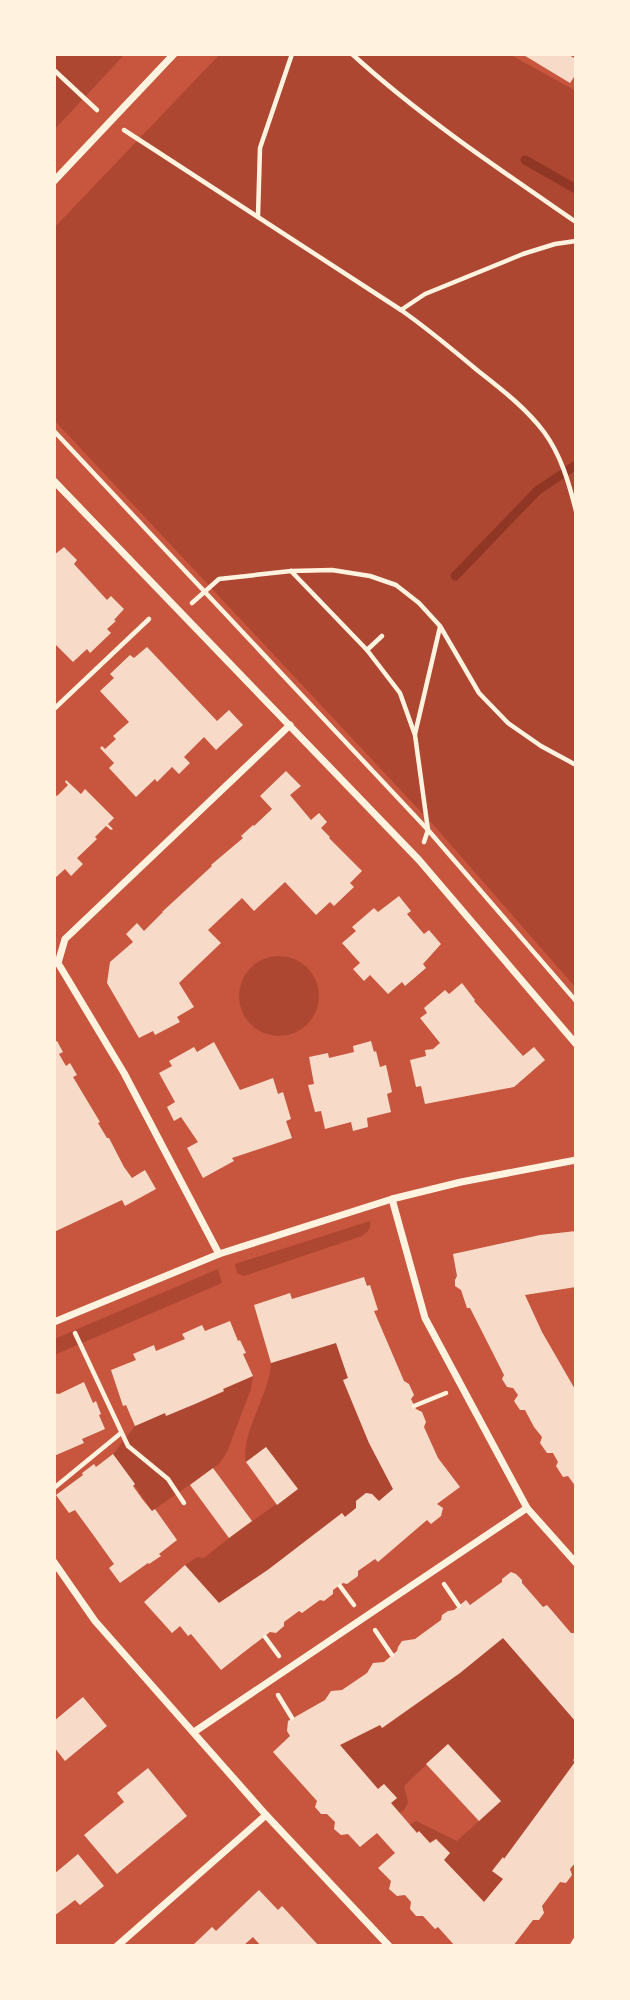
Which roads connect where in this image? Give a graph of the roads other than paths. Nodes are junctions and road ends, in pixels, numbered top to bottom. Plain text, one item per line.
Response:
1 (174, 54) edge
2 (54, 181) edge
3 (54, 481) edge
4 (290, 725) junction
5 (576, 1044) edge
6 (576, 1160) edge
7 (392, 1199) junction
8 (219, 1254) junction
9 (54, 1322) edge
10 (527, 1508) junction
11 (54, 1562) edge
12 (576, 1563) edge
13 (194, 1732) junction
14 (265, 1815) junction
15 (576, 1941) edge
16 (117, 1946) edge
17 (389, 1946) edge
18 (573, 1946) edge

1 - 2 street
3 - 4 street
4 - 5 street
4 - 8 street
6 - 7 street
7 - 8 street
7 - 10 street
8 - 9 street
10 - 12 street
10 - 13 street
11 - 13 street
13 - 14 street
14 - 16 street
14 - 17 street
15 - 18 street

